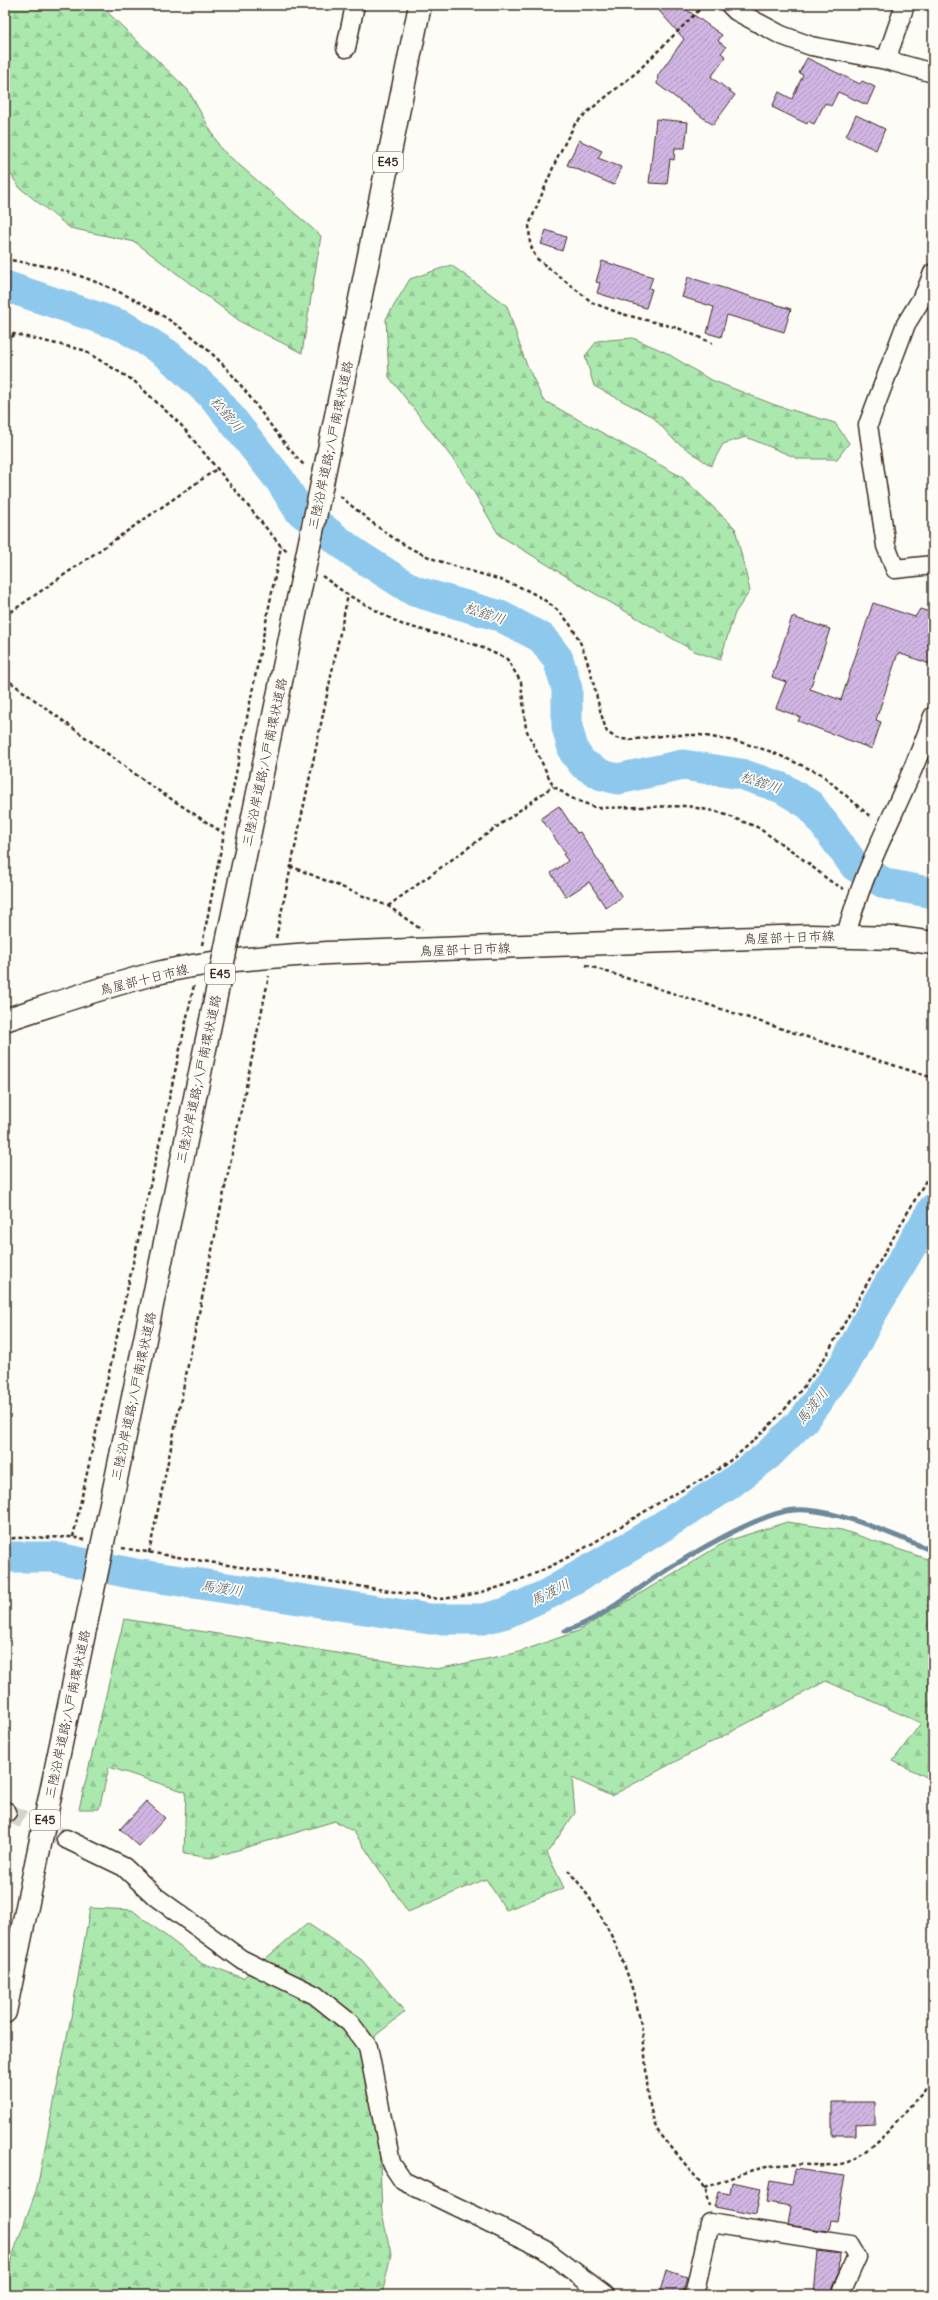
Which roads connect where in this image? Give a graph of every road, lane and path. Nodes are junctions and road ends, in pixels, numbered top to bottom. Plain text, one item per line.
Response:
1 (355, 5) edge
2 (420, 5) edge
3 (704, 5) edge
4 (730, 5) edge
5 (906, 5) edge
6 (346, 48) dead end
7 (886, 60) junction
8 (933, 72) edge
9 (5, 259) edge
10 (933, 274) edge
11 (5, 332) edge
12 (17, 333) junction
13 (5, 341) edge
14 (712, 343) dead end
15 (218, 468) junction
16 (310, 470) dead end
17 (334, 491) dead end
18 (933, 565) edge
19 (5, 616) edge
20 (5, 678) edge
21 (933, 716) edge
22 (554, 786) junction
23 (223, 834) junction
24 (884, 835) junction
25 (290, 866) junction
26 (858, 893) junction
27 (388, 906) junction
28 (846, 936) junction
29 (933, 943) edge
30 (433, 949) junction
31 (272, 957) junction
32 (579, 962) dead end
33 (198, 966) junction
34 (5, 1020) edge
35 (933, 1078) edge
36 (933, 1168) edge
37 (73, 1537) junction
38 (88, 1540) dead end
39 (5, 1541) edge
40 (118, 1547) dead end
41 (149, 1553) junction
42 (66, 1839) tunnel mouth
43 (568, 1870) dead end
44 (5, 2012) edge
45 (933, 2080) edge
46 (704, 2188) junction
47 (710, 2223) junction
48 (606, 2295) edge
49 (694, 2295) edge
50 (842, 2295) edge

1 - 6 street
2 - 44 main road, 三陸沿岸道路;八戸南環状道路 / E45, bridge
3 - 14 path
4 - 7 street
5 - 7 street
7 - 8 street
9 - 16 path
10 - 18 street
11 - 12 path
12 - 13 path
12 - 15 path
15 - 19 path
15 - 23 path
17 - 24 path
20 - 23 path
21 - 24 street
22 - 25 path
22 - 26 path
22 - 27 path
23 - 33 path
24 - 26 street
25 - 27 path
25 - 31 path
26 - 28 street
27 - 30 path
28 - 29 main road, 鳥屋部十日市線
28 - 30 main road, 鳥屋部十日市線
30 - 31 main road, 鳥屋部十日市線
31 - 33 main road, 鳥屋部十日市線
31 - 41 path
32 - 35 path
33 - 34 main road, 鳥屋部十日市線
33 - 37 path
36 - 41 path
37 - 38 path
37 - 39 path
40 - 41 path
42 - 48 street
43 - 46 path
45 - 46 path
46 - 47 path
47 - 49 street
47 - 50 street

